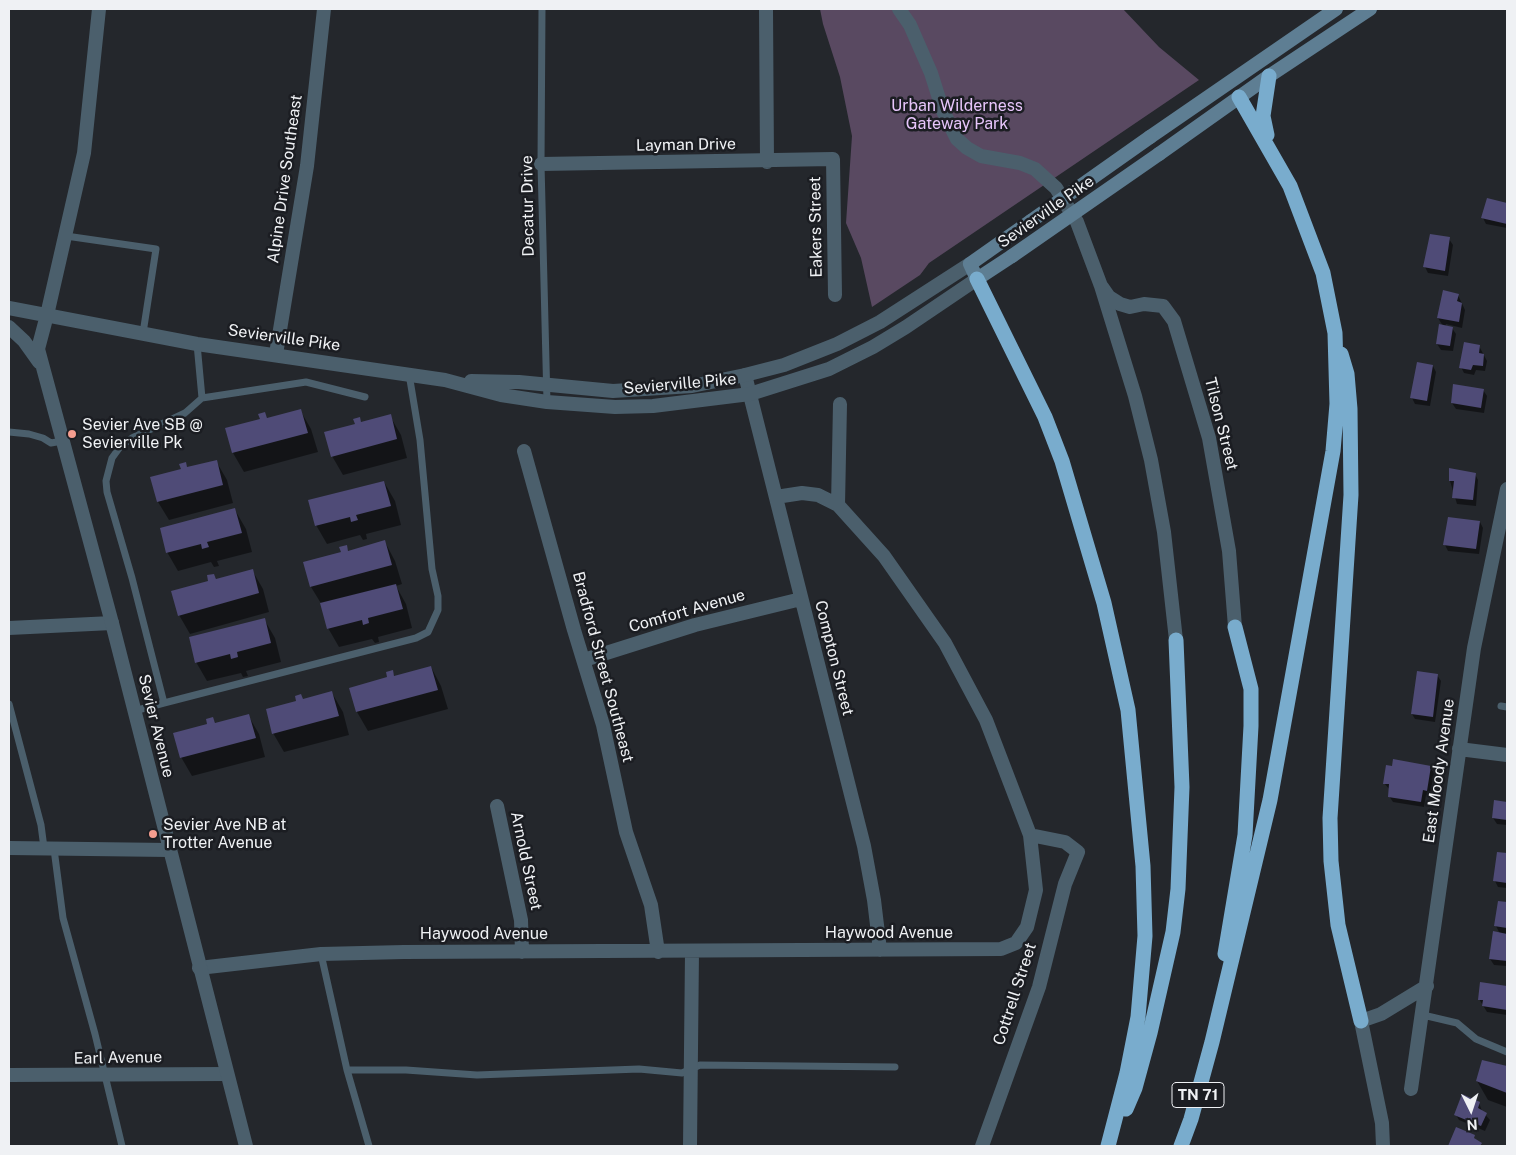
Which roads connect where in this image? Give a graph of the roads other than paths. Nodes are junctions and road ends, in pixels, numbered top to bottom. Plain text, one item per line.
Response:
1 (99, 9) edge
2 (324, 9) edge
3 (542, 9) edge
4 (766, 9) edge
5 (899, 9) edge
6 (1336, 9) edge
7 (1370, 9) edge
8 (1269, 76) junction
9 (1229, 82) junction
10 (1239, 97) junction
11 (833, 159) joint
12 (1276, 160) junction
13 (767, 162) junction
14 (540, 164) junction
15 (66, 236) junction
16 (970, 264) junction
17 (977, 279) junction
18 (1101, 286) junction
19 (834, 295) dead end
20 (1130, 307) junction
21 (9, 308) edge
22 (47, 315) junction
23 (9, 327) edge
24 (143, 333) junction
25 (1335, 333) junction
26 (1116, 336) junction
27 (197, 344) junction
28 (276, 354) junction
29 (43, 368) junction
30 (409, 374) junction
31 (745, 375) junction
32 (445, 380) junction
33 (546, 385) junction
34 (750, 394) junction
35 (365, 397) dead end
36 (202, 398) junction
37 (547, 402) junction
38 (840, 404) dead end
39 (9, 432) edge
40 (62, 441) junction
41 (524, 451) dead end
42 (1507, 489) edge
43 (776, 497) junction
44 (838, 505) junction
45 (800, 599) junction
46 (112, 623) junction
47 (1236, 626) joint
48 (9, 628) edge
49 (1176, 640) joint
50 (584, 660) junction
51 (164, 703) junction
52 (9, 704) edge
53 (134, 711) junction
54 (1459, 749) junction
55 (1507, 755) edge
56 (497, 806) dead end
57 (1030, 835) junction
58 (9, 848) edge
59 (49, 848) junction
60 (169, 850) junction
61 (880, 950) junction
62 (522, 952) junction
63 (658, 952) junction
64 (692, 952) junction
65 (321, 954) junction
66 (199, 968) junction
67 (1427, 986) junction
68 (1423, 1015) junction
69 (1361, 1021) junction
70 (1212, 1042) junction
71 (1507, 1052) edge
72 (895, 1067) dead end
73 (347, 1070) junction
74 (691, 1070) junction
75 (227, 1074) junction
76 (9, 1075) edge
77 (105, 1076) junction
78 (1411, 1088) dead end
79 (122, 1146) edge
80 (246, 1146) edge
81 (369, 1146) edge
82 (690, 1146) edge
83 (982, 1146) edge
84 (1109, 1146) edge
85 (1181, 1146) edge
86 (1383, 1146) edge

1 - 15 street, Sevier Avenue
2 - 28 street, Alpine Drive Southeast
3 - 14 lane, Decatur Drive
4 - 13 street
5 - 18 street
6 - 9 main road, Sevierville Pike
7 - 8 main road, Sevierville Pike
8 - 10 main road, Sevierville Pike
8 - 12 highway
9 - 10 main road
9 - 16 main road, Sevierville Pike, bridge
10 - 12 highway
10 - 17 main road, Sevierville Pike, bridge
11 - 13 street, Layman Drive
11 - 19 street, Eakers Street
12 - 25 highway
13 - 14 street, Layman Drive
14 - 33 lane, Decatur Drive
15 - 22 street, Sevier Avenue
15 - 24 lane
16 - 17 main road
16 - 31 street, Sevierville Pike
17 - 34 street, Sevierville Pike
17 - 84 highway
18 - 20 street
18 - 26 street
20 - 26 street
20 - 47 street, Tilson Street
21 - 22 street, Sevierville Pike
22 - 24 street, Sevierville Pike
22 - 29 street, Sevier Avenue
23 - 29 street
24 - 27 street, Sevierville Pike
25 - 69 highway
25 - 70 highway
26 - 49 street
27 - 28 street, Sevierville Pike
27 - 36 lane
28 - 30 street, Sevierville Pike
29 - 40 street, Sevier Avenue
30 - 32 street, Sevierville Pike
30 - 51 lane
31 - 33 street, Sevierville Pike
31 - 34 street, Compton Street
32 - 33 street, Sevierville Pike
32 - 37 street, Sevierville Pike
33 - 37 lane, Decatur Drive
34 - 37 street, Sevierville Pike
34 - 43 street, Compton Street
35 - 36 lane
36 - 51 lane
38 - 44 street
39 - 40 lane
40 - 46 street, Sevier Avenue
41 - 50 street, Bradford Street Southeast
42 - 54 street, East Moody Avenue
43 - 44 street, Haywood Avenue
43 - 45 street, Compton Street
44 - 57 street, Haywood Avenue
45 - 50 street, Comfort Avenue
45 - 61 street, Compton Street
46 - 48 street
46 - 53 street, Sevier Avenue
47 - 70 highway
49 - 84 highway
50 - 63 street, Bradford Street Southeast
51 - 53 lane
52 - 59 lane
53 - 60 street, Sevier Avenue
54 - 55 street
54 - 67 street, East Moody Avenue
56 - 62 street, Arnold Street
57 - 61 street, Haywood Avenue
57 - 83 street, Cottrell Street
58 - 59 street
59 - 60 street
59 - 77 lane
60 - 66 street, Sevier Avenue
61 - 64 street, Haywood Avenue
62 - 63 street, Haywood Avenue
62 - 65 street, Haywood Avenue
63 - 64 street, Haywood Avenue
64 - 74 street
65 - 66 street, Haywood Avenue
65 - 73 lane
66 - 75 street, Sevier Avenue
67 - 68 street, East Moody Avenue
67 - 69 street
68 - 71 lane
68 - 78 street, East Moody Avenue
69 - 86 street
70 - 85 highway, TN 71
72 - 74 lane
73 - 74 lane
73 - 81 lane
74 - 82 street
75 - 77 street, Earl Avenue
75 - 80 street, Sevier Avenue
76 - 77 street, Earl Avenue
77 - 79 lane

